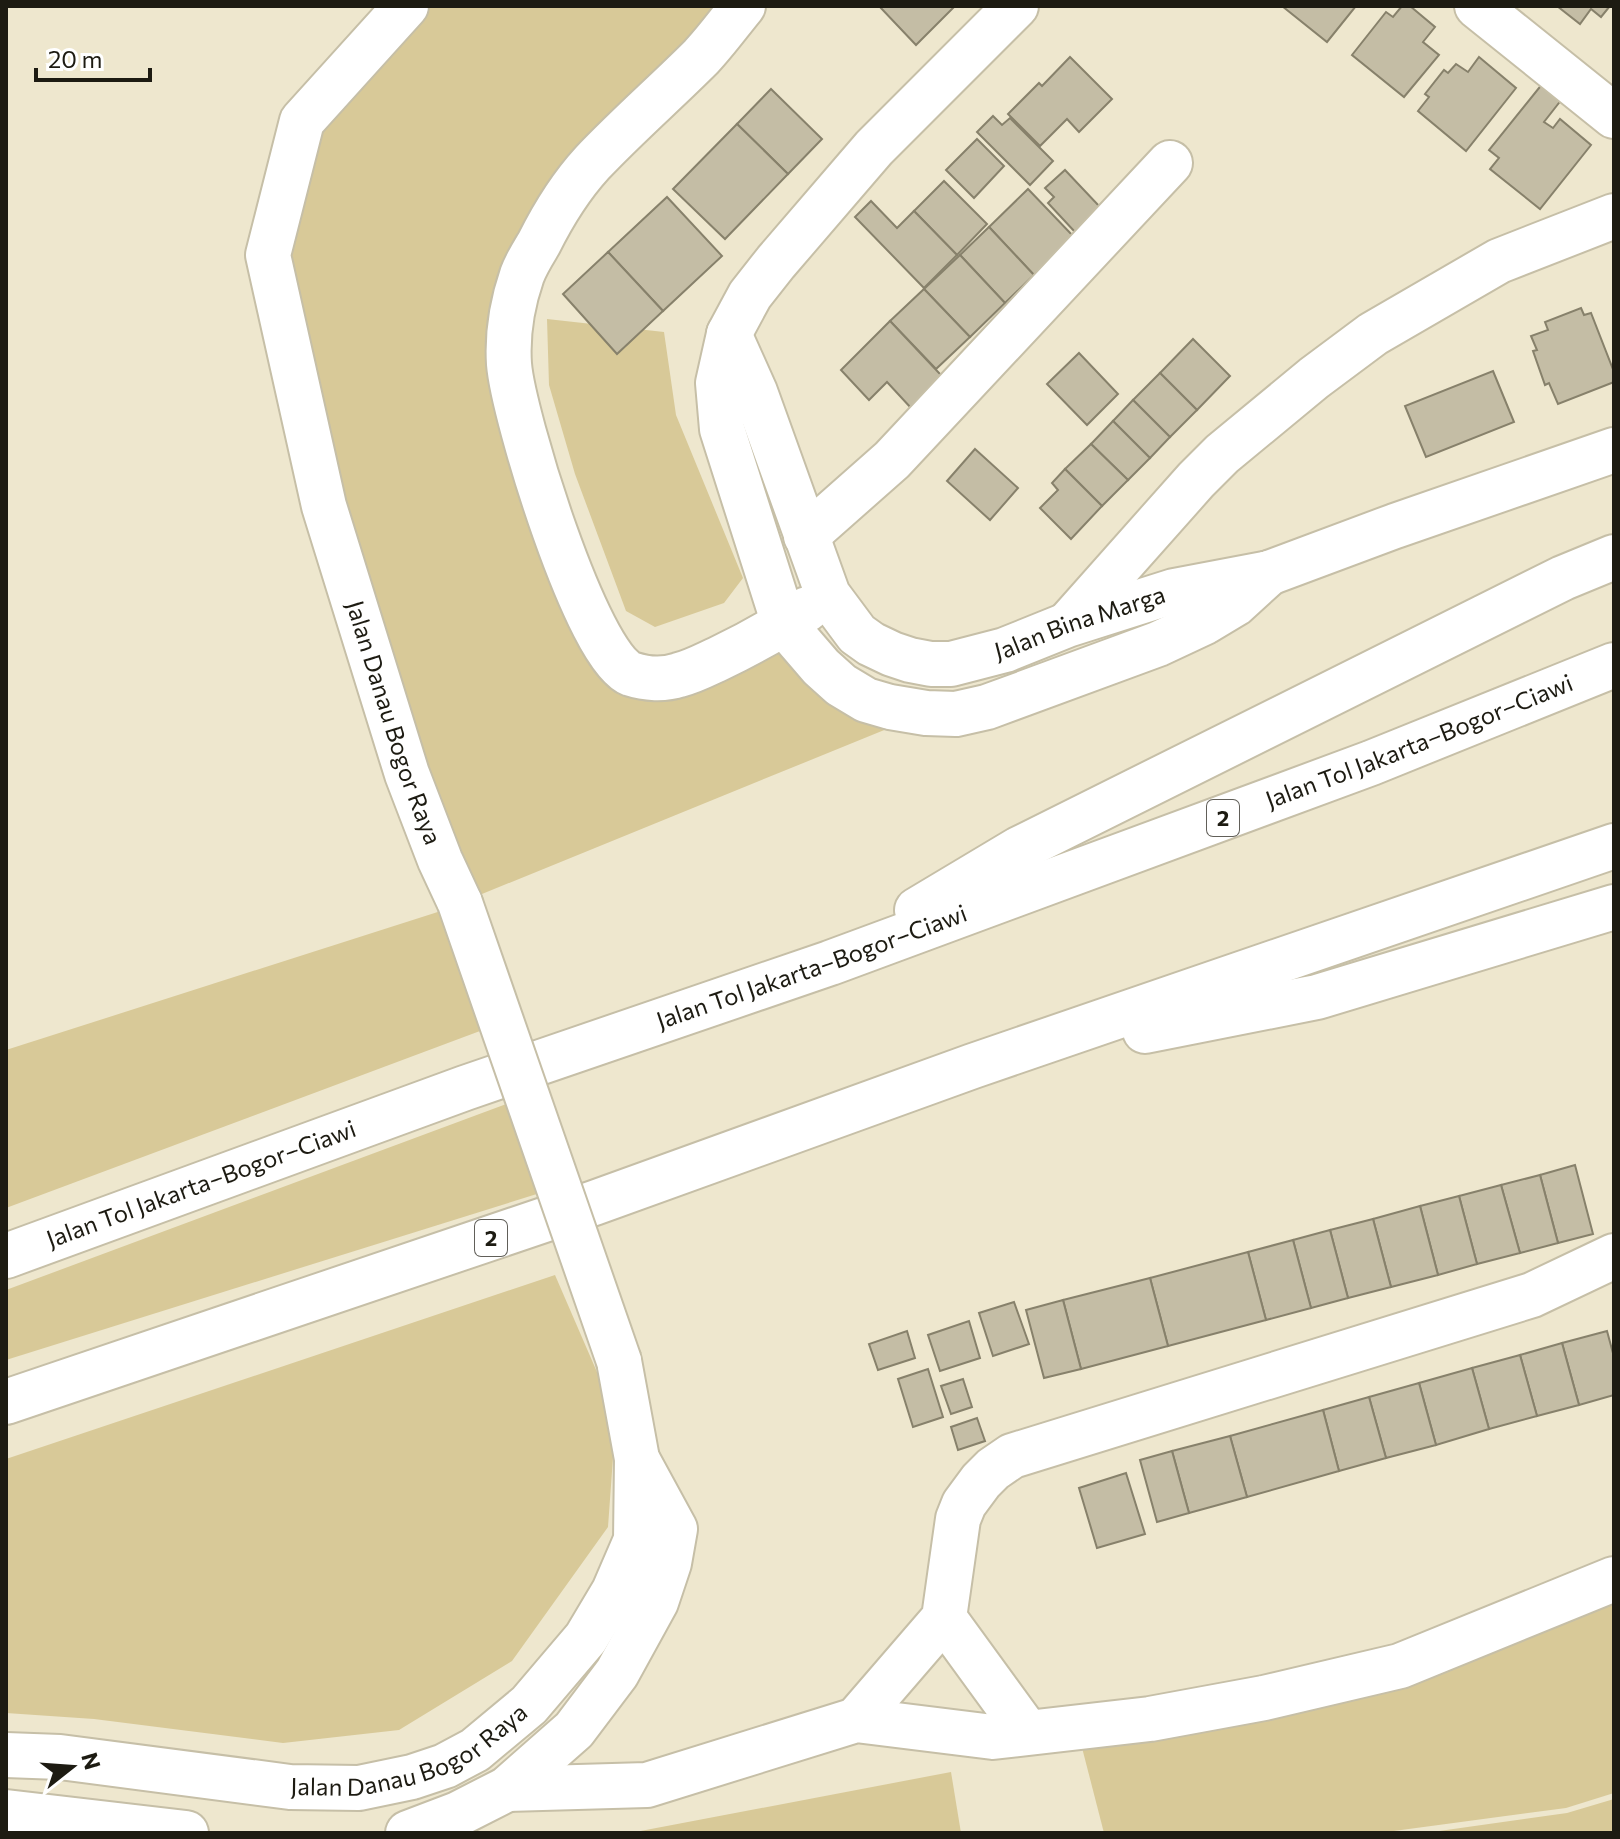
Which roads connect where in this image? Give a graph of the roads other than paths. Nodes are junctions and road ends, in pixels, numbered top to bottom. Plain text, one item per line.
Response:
1 (406, 6) edge
2 (743, 6) edge
3 (1016, 6) edge
4 (1477, 6) edge
5 (1614, 116) edge
6 (1170, 163) dead end
7 (1614, 216) edge
8 (729, 334) junction
9 (1614, 450) edge
10 (806, 536) junction
11 (1614, 557) edge
12 (1269, 573) junction
13 (828, 595) junction
14 (784, 624) junction
15 (1067, 625) junction
16 (1614, 665) edge
17 (1614, 846) edge
18 (1614, 907) edge
19 (830, 963) junction
20 (973, 1066) junction
21 (6, 1256) edge
22 (1614, 1256) edge
23 (6, 1402) edge
24 (637, 1459) junction
25 (1614, 1579) edge
26 (944, 1618) junction
27 (856, 1720) junction
28 (1027, 1732) junction
29 (6, 1755) edge
30 (507, 1789) junction
31 (6, 1812) edge
32 (186, 1833) edge
33 (408, 1833) edge

1 - 24 main road, Jalan Danau Bogor Raya, bridge
2 - 14 main road
3 - 8 main road
4 - 5 main road
6 - 10 main road
7 - 15 main road
8 - 10 main road, Jalan Bina Marga
8 - 14 main road
9 - 12 main road, Jalan Bina Marga
10 - 13 main road, Jalan Bina Marga
11 - 19 main road
12 - 14 main road
12 - 15 main road, Jalan Bina Marga
13 - 14 main road
13 - 15 main road, Jalan Bina Marga
16 - 19 main road, Jalan Tol Jakarta–Bogor–Ciawi / 2
17 - 20 main road, 2
18 - 20 main road
19 - 21 main road, Jalan Tol Jakarta–Bogor–Ciawi / 2
20 - 23 main road, 2
22 - 26 main road
24 - 29 main road, Jalan Danau Bogor Raya
24 - 30 main road, Jalan Danau Bogor Raya
25 - 28 main road
26 - 27 main road
26 - 28 main road
27 - 28 main road
27 - 30 main road
30 - 33 main road, Jalan Danau Bogor Raya
31 - 32 main road

